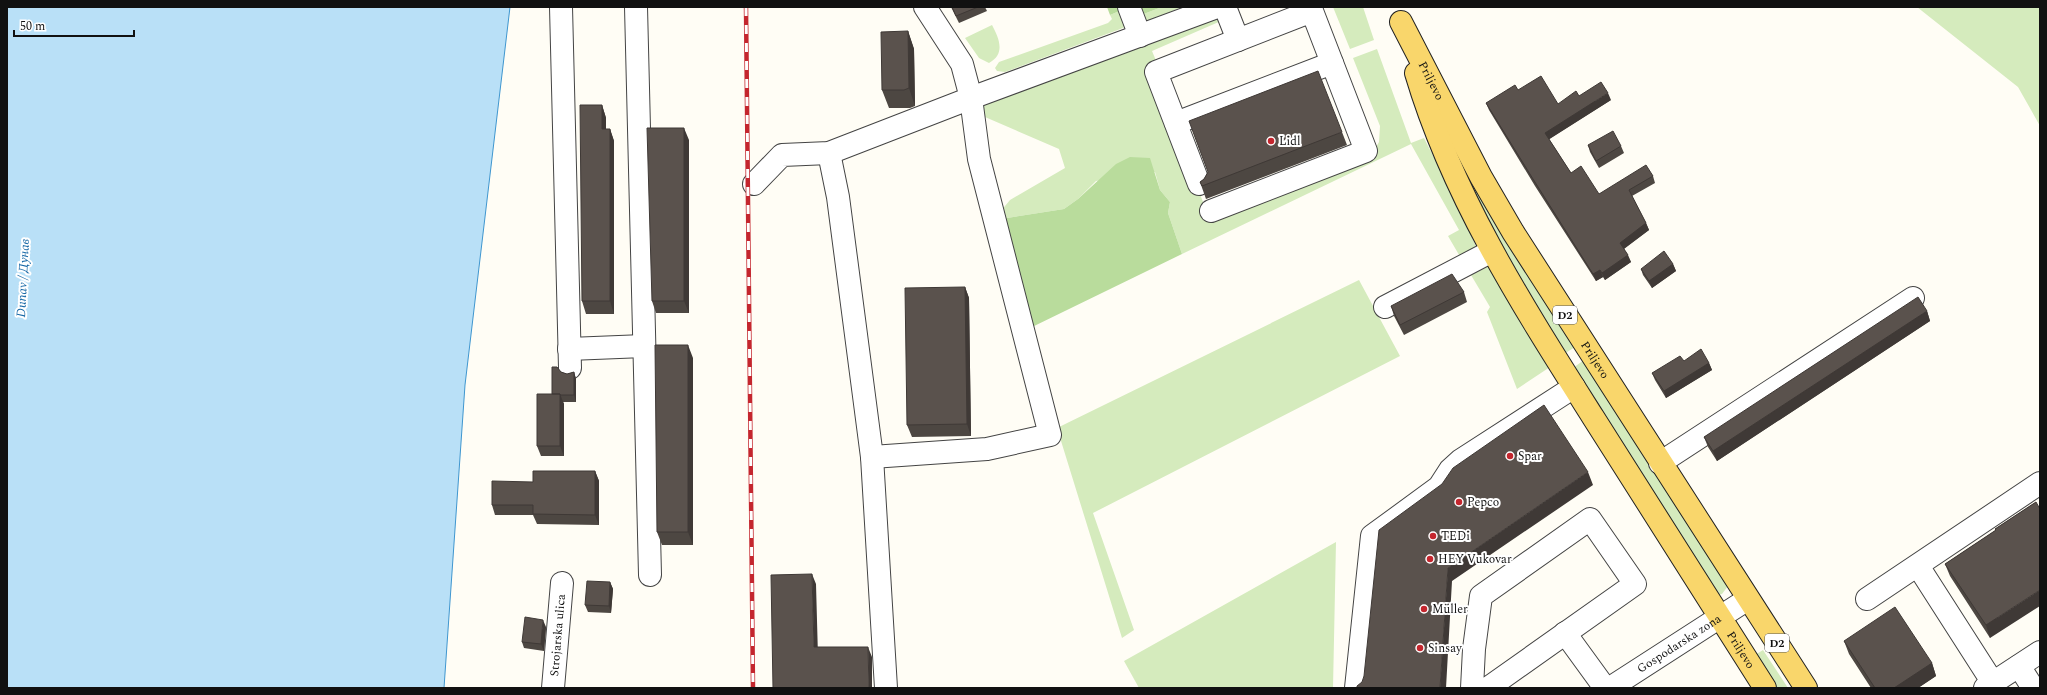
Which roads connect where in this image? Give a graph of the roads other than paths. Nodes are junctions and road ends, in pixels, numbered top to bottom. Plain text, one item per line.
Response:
1 (561, 7) edge
2 (636, 7) edge
3 (925, 7) edge
4 (1129, 7) edge
5 (1217, 7) edge
6 (1225, 7) edge
7 (1398, 14) edge
8 (1140, 36) junction
9 (1238, 40) junction
10 (1332, 62) junction
11 (971, 98) junction
12 (1176, 123) junction
13 (829, 153) junction
14 (754, 184) dead end
15 (1199, 184) edge
16 (1211, 212) dead end
17 (1492, 251) junction
18 (1913, 298) edge
19 (1385, 307) dead end
20 (644, 346) junction
21 (1574, 387) junction
22 (872, 457) junction
23 (1660, 462) junction
24 (2040, 482) edge
25 (1918, 566) junction
26 (650, 575) dead end
27 (562, 583) dead end
28 (1748, 598) junction
29 (1867, 599) dead end
30 (1720, 617) junction
31 (1565, 633) junction
32 (2040, 652) edge
33 (2019, 666) junction
34 (1989, 685) edge
35 (553, 688) edge
36 (886, 688) edge
37 (1356, 688) edge
38 (1472, 688) edge
39 (1488, 688) edge
40 (1605, 688) edge
41 (1610, 688) edge
42 (1765, 688) edge
43 (1806, 688) edge
44 (2033, 688) edge

1 - 20 street
2 - 20 street
3 - 11 street
4 - 8 street
5 - 8 street
6 - 9 street
7 - 17 main road, Priljevo / D2
7 - 23 main road, Priljevo / D2
8 - 11 street
9 - 10 street
9 - 12 street
10 - 12 street
10 - 16 street
11 - 13 street
11 - 22 street
12 - 15 street
13 - 14 street
13 - 22 street
17 - 19 street
17 - 21 main road, Priljevo / D2
18 - 23 street
20 - 26 street
21 - 30 main road, Priljevo / D2
21 - 37 street
22 - 36 street
23 - 28 main road, Priljevo / D2
24 - 25 street
25 - 29 street
25 - 34 street
27 - 35 street, Strojarska ulica
28 - 30 street, Gospodarska zona
28 - 43 main road, Priljevo / D2
30 - 41 street, Gospodarska zona
30 - 42 main road, Priljevo / D2
31 - 38 street
31 - 39 street
31 - 40 street
32 - 33 street
33 - 34 street
33 - 44 street

